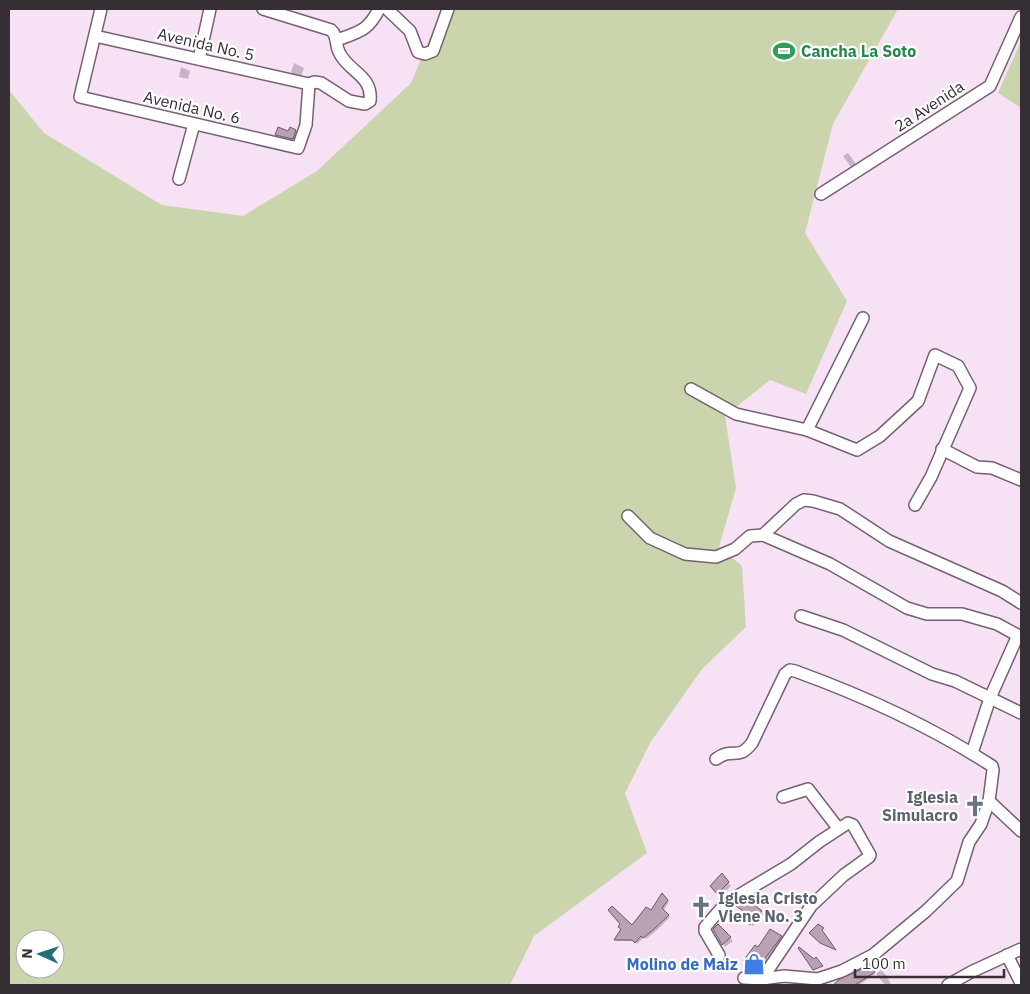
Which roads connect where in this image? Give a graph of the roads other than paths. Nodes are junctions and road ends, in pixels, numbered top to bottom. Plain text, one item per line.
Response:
1 (101, 9) edge
2 (210, 9) edge
3 (263, 9) edge
4 (379, 9) edge
5 (387, 9) edge
6 (448, 9) edge
7 (1021, 17) edge
8 (95, 36) junction
9 (337, 40) junction
10 (198, 59) junction
11 (309, 84) junction
12 (194, 124) junction
13 (179, 179) dead end
14 (821, 194) dead end
15 (863, 318) dead end
16 (691, 389) dead end
17 (807, 430) junction
18 (942, 449) junction
19 (1021, 480) edge
20 (915, 505) dead end
21 (628, 516) dead end
22 (763, 535) junction
23 (1021, 603) edge
24 (801, 616) dead end
25 (1020, 636) edge
26 (990, 698) junction
27 (1021, 713) edge
28 (972, 753) junction
29 (716, 759) dead end
30 (783, 797) dead end
31 (990, 801) junction
32 (838, 828) junction
33 (1021, 831) edge
34 (1021, 949) edge
35 (719, 955) dead end
36 (1008, 955) junction
37 (762, 979) junction
38 (819, 982) edge
39 (744, 983) edge
40 (1021, 983) edge
41 (954, 984) edge

1 - 8 street
2 - 10 street
3 - 9 street
4 - 9 street
5 - 6 street
7 - 14 street, 2a Avenida
8 - 10 street, Avenida No. 5
8 - 12 street, Avenida No. 6
9 - 11 street, Avenida No. 5
10 - 11 street, Avenida No. 5
11 - 12 street, Avenida No. 6
12 - 13 street
15 - 17 street
16 - 17 street
17 - 18 street
18 - 19 street
18 - 20 street
21 - 22 street
22 - 23 street
22 - 25 street
24 - 26 street
25 - 26 street
26 - 27 street
26 - 28 street
28 - 29 street
28 - 31 street
30 - 32 street
31 - 33 street
31 - 38 street
32 - 35 street
32 - 37 street
34 - 36 street
36 - 40 street
36 - 41 street
37 - 38 street
37 - 39 street

